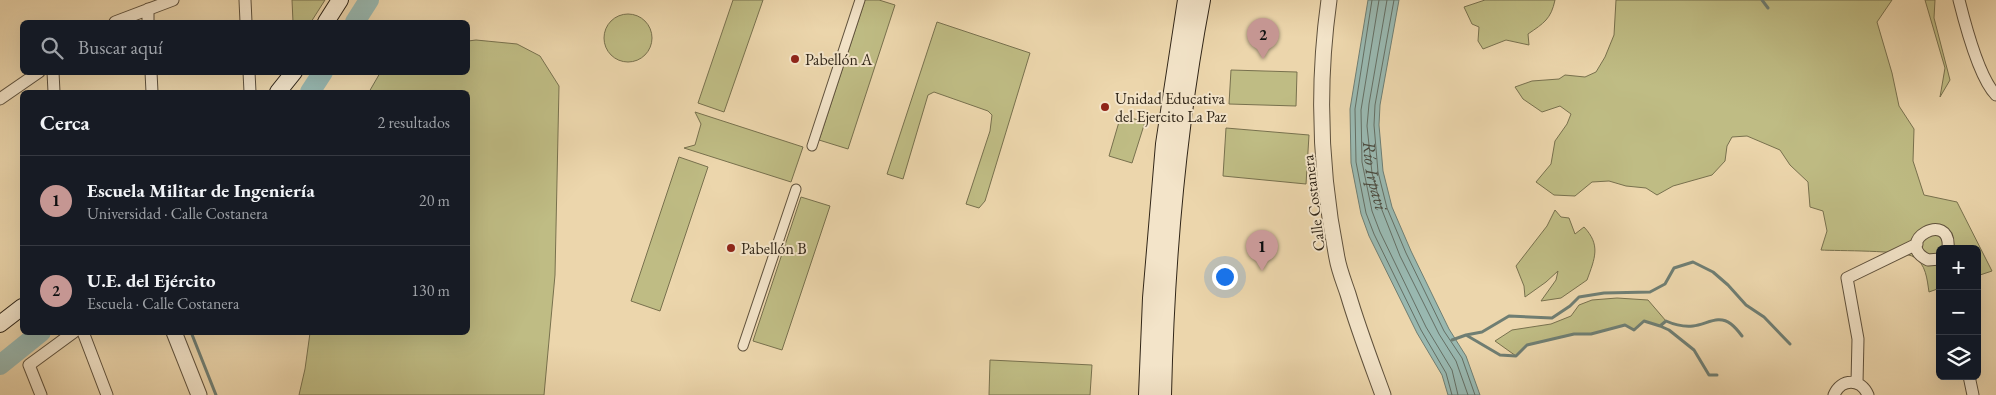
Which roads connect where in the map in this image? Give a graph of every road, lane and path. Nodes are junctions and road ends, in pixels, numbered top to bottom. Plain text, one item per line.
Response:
1 (172, 0) edge
2 (245, 0) edge
3 (340, 0) edge
4 (860, 0) edge
5 (1186, 0) edge
6 (1202, 0) edge
7 (1329, 0) edge
8 (1959, 0) edge
9 (148, 9) junction
10 (120, 20) edge
11 (148, 20) edge
12 (246, 20) edge
13 (327, 20) edge
14 (1185, 50) junction
15 (35, 75) edge
16 (53, 75) edge
17 (151, 75) edge
18 (249, 75) edge
19 (292, 75) edge
20 (54, 90) edge
21 (152, 90) edge
22 (250, 90) edge
23 (280, 90) edge
24 (1996, 95) edge
25 (0, 99) edge
26 (812, 146) dead end
27 (796, 189) dead end
28 (1166, 198) junction
29 (1917, 244) junction
30 (1948, 245) edge
31 (1936, 261) edge
32 (20, 308) edge
33 (0, 324) edge
34 (70, 335) edge
35 (84, 335) edge
36 (175, 335) edge
37 (743, 346) dead end
38 (1970, 380) edge
39 (1857, 383) junction
40 (40, 395) edge
41 (107, 395) edge
42 (198, 395) edge
43 (1147, 395) edge
44 (1163, 395) edge
45 (1383, 395) edge
46 (1834, 395) edge
47 (1868, 395) edge
48 (1974, 395) edge

1 - 9 street
2 - 12 street
3 - 13 main road
4 - 26 street
5 - 14 main road
6 - 14 main road
7 - 45 street, Calle Costanera
8 - 24 street
9 - 10 street
9 - 11 street
14 - 28 main road
15 - 25 street
16 - 20 street
17 - 21 street
18 - 22 street
19 - 23 main road
27 - 37 street
28 - 43 main road
28 - 44 main road
29 - 30 street
29 - 31 street
29 - 39 street
32 - 33 main road
34 - 40 street
35 - 41 street
36 - 42 street
38 - 48 street
39 - 46 street
39 - 47 street

